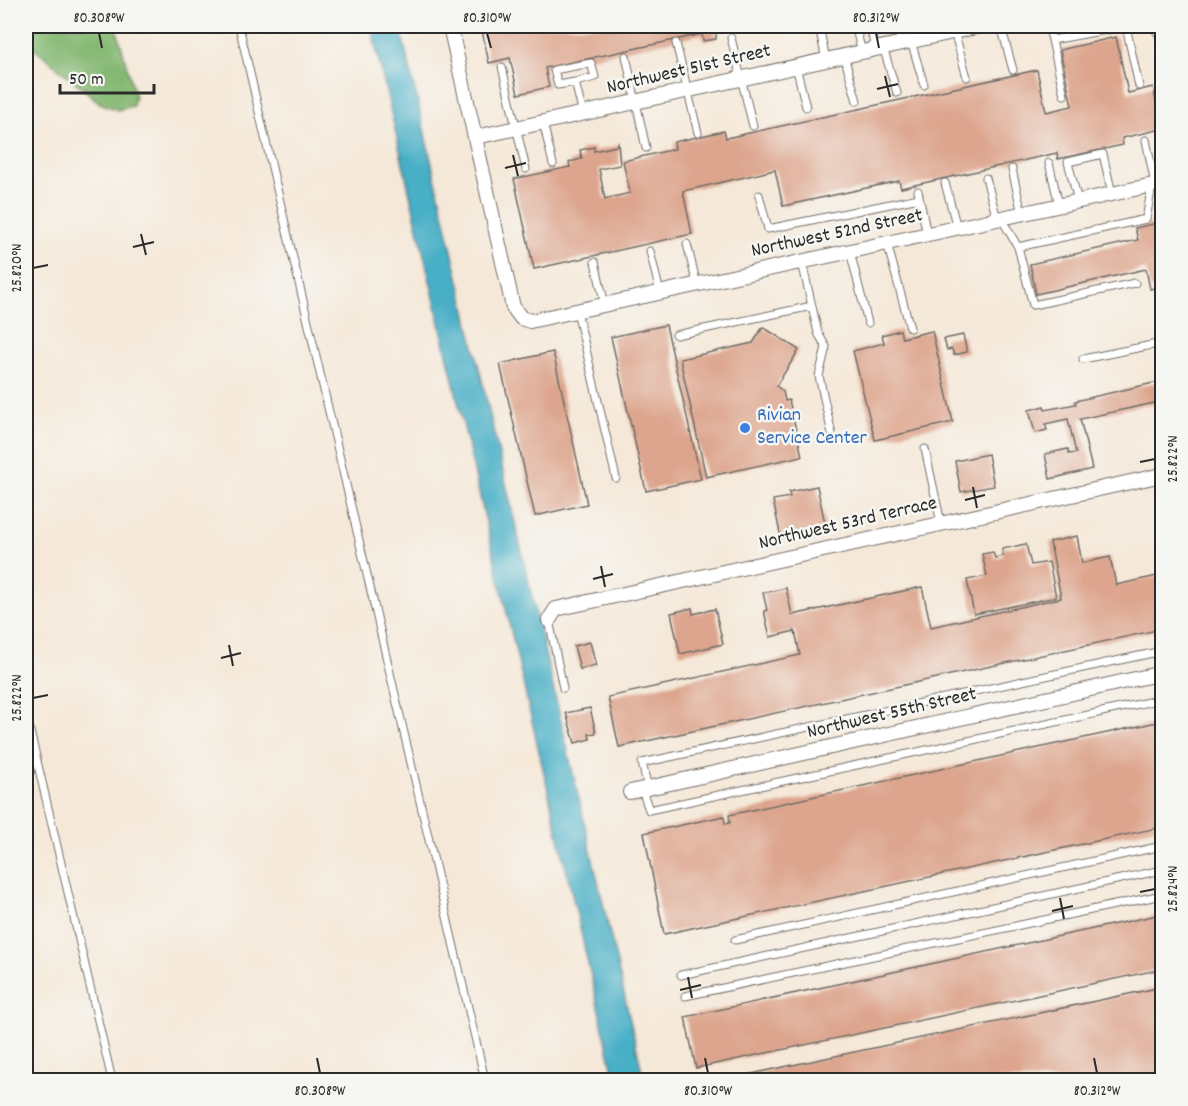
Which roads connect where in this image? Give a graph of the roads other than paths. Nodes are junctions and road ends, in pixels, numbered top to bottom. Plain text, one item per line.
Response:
1 (239, 26) edge
2 (450, 26) edge
3 (819, 26) edge
4 (855, 26) edge
5 (870, 26) edge
6 (897, 26) edge
7 (980, 26) edge
8 (1001, 26) edge
9 (1048, 26) edge
10 (1117, 27) edge
11 (950, 30) edge
12 (731, 38) dead end
13 (1052, 40) junction
14 (906, 42) junction
15 (676, 43) dead end
16 (873, 49) junction
17 (626, 56) dead end
18 (844, 56) junction
19 (826, 60) junction
20 (796, 66) junction
21 (502, 68) dead end
22 (1013, 70) dead end
23 (967, 77) dead end
24 (742, 78) junction
25 (575, 82) junction
26 (924, 85) dead end
27 (1139, 86) dead end
28 (688, 90) junction
29 (897, 93) dead end
30 (1064, 95) dead end
31 (857, 101) dead end
32 (635, 102) junction
33 (806, 107) dead end
34 (583, 114) junction
35 (543, 122) junction
36 (753, 126) dead end
37 (516, 128) junction
38 (698, 133) dead end
39 (476, 138) junction
40 (1146, 140) dead end
41 (646, 148) dead end
42 (1049, 163) dead end
43 (553, 164) dead end
44 (526, 169) dead end
45 (1012, 169) dead end
46 (986, 178) dead end
47 (945, 183) dead end
48 (1157, 184) edge
49 (1112, 194) junction
50 (759, 195) dead end
51 (1078, 201) junction
52 (1059, 206) junction
53 (1022, 214) junction
54 (999, 219) junction
55 (957, 228) junction
56 (927, 235) junction
57 (887, 243) junction
58 (687, 244) dead end
59 (1018, 247) junction
60 (650, 251) dead end
61 (850, 251) junction
62 (595, 262) dead end
63 (802, 262) junction
64 (1135, 283) dead end
65 (697, 285) junction
66 (660, 293) junction
67 (605, 305) junction
68 (812, 306) junction
69 (577, 311) junction
70 (868, 323) dead end
71 (910, 328) dead end
72 (676, 335) dead end
73 (1162, 344) edge
74 (1083, 359) dead end
75 (832, 434) dead end
76 (925, 449) dead end
77 (1162, 475) edge
78 (616, 478) dead end
79 (941, 523) junction
80 (549, 620) joint
81 (1162, 651) edge
82 (1162, 673) edge
83 (563, 688) dead end
84 (1162, 699) edge
85 (26, 714) edge
86 (640, 790) junction
87 (1162, 846) edge
88 (1162, 870) edge
89 (1162, 895) edge
90 (735, 940) dead end
91 (681, 975) dead end
92 (685, 996) dead end
93 (112, 1080) edge
94 (485, 1080) edge

1 - 94 lane
2 - 39 street
3 - 19 lane
4 - 16 lane
5 - 16 lane
6 - 14 lane
7 - 11 street, Northwest 51st Street
8 - 22 lane
9 - 13 lane
10 - 13 lane
10 - 27 lane
11 - 14 street, Northwest 51st Street
11 - 23 lane
12 - 24 lane
13 - 30 lane
14 - 16 street, Northwest 51st Street
14 - 26 lane
15 - 28 lane
16 - 18 street, Northwest 51st Street
16 - 29 lane
17 - 32 lane
18 - 19 street, Northwest 51st Street
18 - 31 lane
19 - 20 street, Northwest 51st Street
20 - 24 street, Northwest 51st Street
20 - 33 lane
21 - 37 lane
24 - 28 street, Northwest 51st Street
24 - 36 lane
25 - 25 lane
25 - 34 lane
28 - 32 street, Northwest 51st Street
28 - 38 lane
32 - 34 street, Northwest 51st Street
32 - 41 lane
34 - 35 street, Northwest 51st Street
35 - 37 street, Northwest 51st Street
35 - 43 lane
37 - 39 street, Northwest 51st Street
37 - 44 lane
39 - 69 street, Northwest 52nd Street
40 - 48 lane
42 - 52 lane
45 - 53 lane
46 - 54 lane
47 - 55 lane
48 - 49 street, Northwest 52nd Street
48 - 59 lane
49 - 51 street, Northwest 52nd Street
49 - 51 lane
50 - 56 lane
51 - 52 street, Northwest 52nd Street
52 - 53 street, Northwest 52nd Street
53 - 54 street, Northwest 52nd Street
54 - 55 street, Northwest 52nd Street
54 - 59 lane
55 - 56 street, Northwest 52nd Street
56 - 57 street, Northwest 52nd Street
57 - 61 street, Northwest 52nd Street
57 - 71 lane
58 - 65 lane
59 - 64 lane
60 - 66 lane
61 - 63 street, Northwest 52nd Street
61 - 70 lane
62 - 67 lane
63 - 65 street, Northwest 52nd Street
63 - 68 lane
65 - 66 street, Northwest 52nd Street
66 - 67 street, Northwest 52nd Street
67 - 69 street, Northwest 52nd Street
68 - 72 lane
68 - 75 lane
69 - 78 lane
73 - 74 lane
76 - 79 lane
77 - 79 street, Northwest 53rd Terrace
79 - 80 street, Northwest 53rd Terrace
80 - 83 lane
81 - 86 lane
82 - 86 street, Northwest 55th Street
84 - 86 lane
85 - 93 lane
87 - 90 lane
88 - 91 lane
89 - 92 lane

